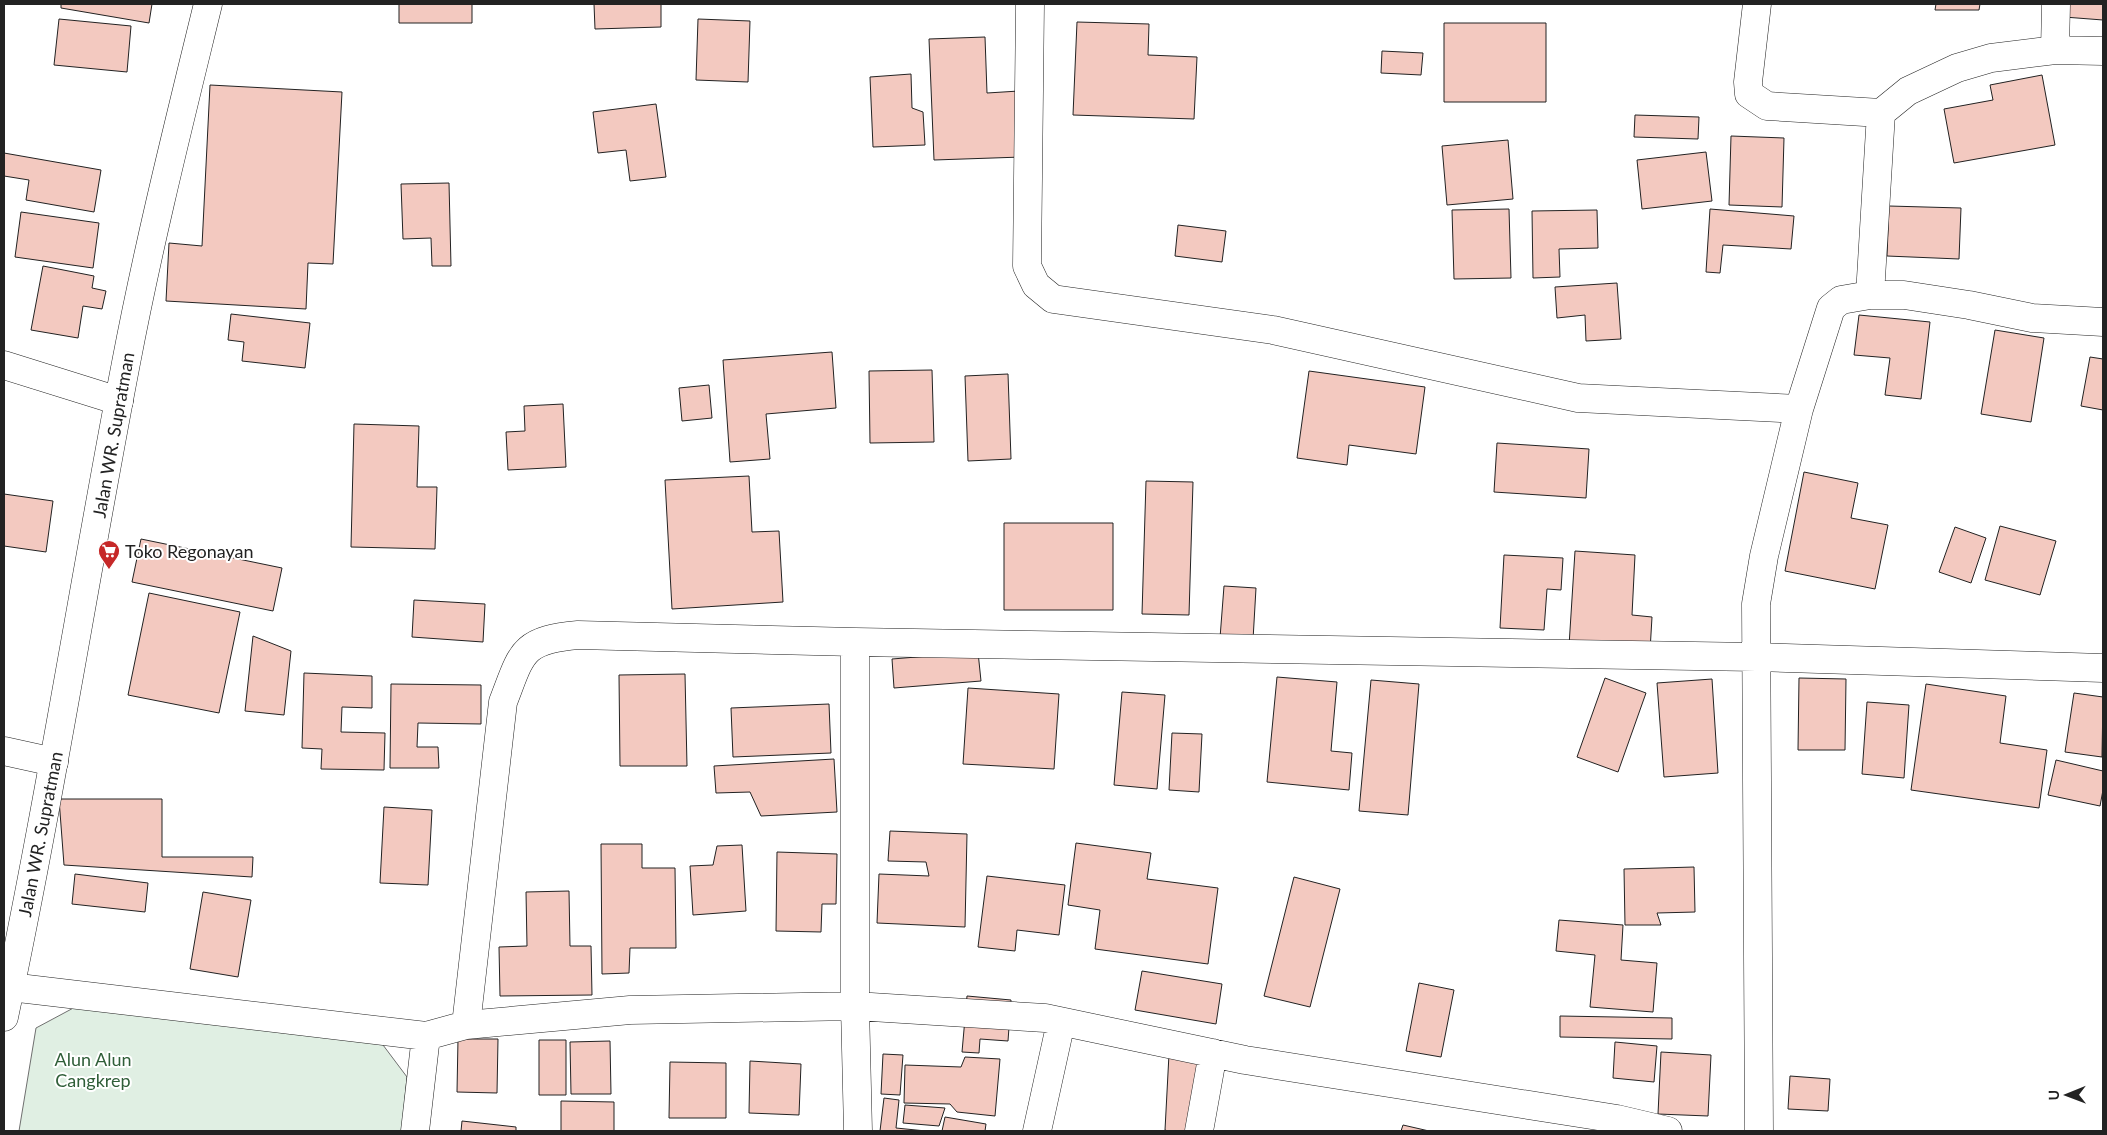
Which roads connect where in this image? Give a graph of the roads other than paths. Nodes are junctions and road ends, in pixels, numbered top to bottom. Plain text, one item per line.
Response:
1 (208, 4) edge
2 (1030, 4) edge
3 (1757, 4) edge
4 (2056, 4) edge
5 (2055, 50) junction
6 (2103, 51) edge
7 (1881, 114) junction
8 (1870, 295) junction
9 (2103, 322) edge
10 (4, 365) edge
11 (119, 401) junction
12 (1799, 409) junction
13 (855, 642) junction
14 (1756, 657) junction
15 (2103, 668) edge
16 (4, 751) edge
17 (54, 762) junction
18 (10, 987) junction
19 (855, 1006) junction
20 (4, 1017) edge
21 (1062, 1022) junction
22 (466, 1025) junction
23 (426, 1036) junction
24 (1213, 1053) junction
25 (1616, 1125) edge
26 (415, 1131) edge
27 (858, 1131) edge
28 (1037, 1131) edge
29 (1199, 1131) edge
30 (1668, 1131) edge
31 (1759, 1131) edge

1 - 11 street, Jalan WR. Supratman
2 - 12 street
3 - 7 street
4 - 5 street
5 - 6 street
5 - 7 street
7 - 8 street
8 - 9 street
8 - 12 street
10 - 11 street
11 - 17 street, Jalan WR. Supratman
12 - 14 street
13 - 14 street
13 - 19 street
13 - 22 street
14 - 15 street
14 - 31 street
16 - 17 street
17 - 18 street, Jalan WR. Supratman
18 - 20 street, Jalan WR. Supratman
18 - 23 street
19 - 21 street
19 - 22 street
19 - 27 street
21 - 24 street
21 - 28 street
22 - 23 street
23 - 26 street
24 - 25 street
24 - 29 street
25 - 30 street

